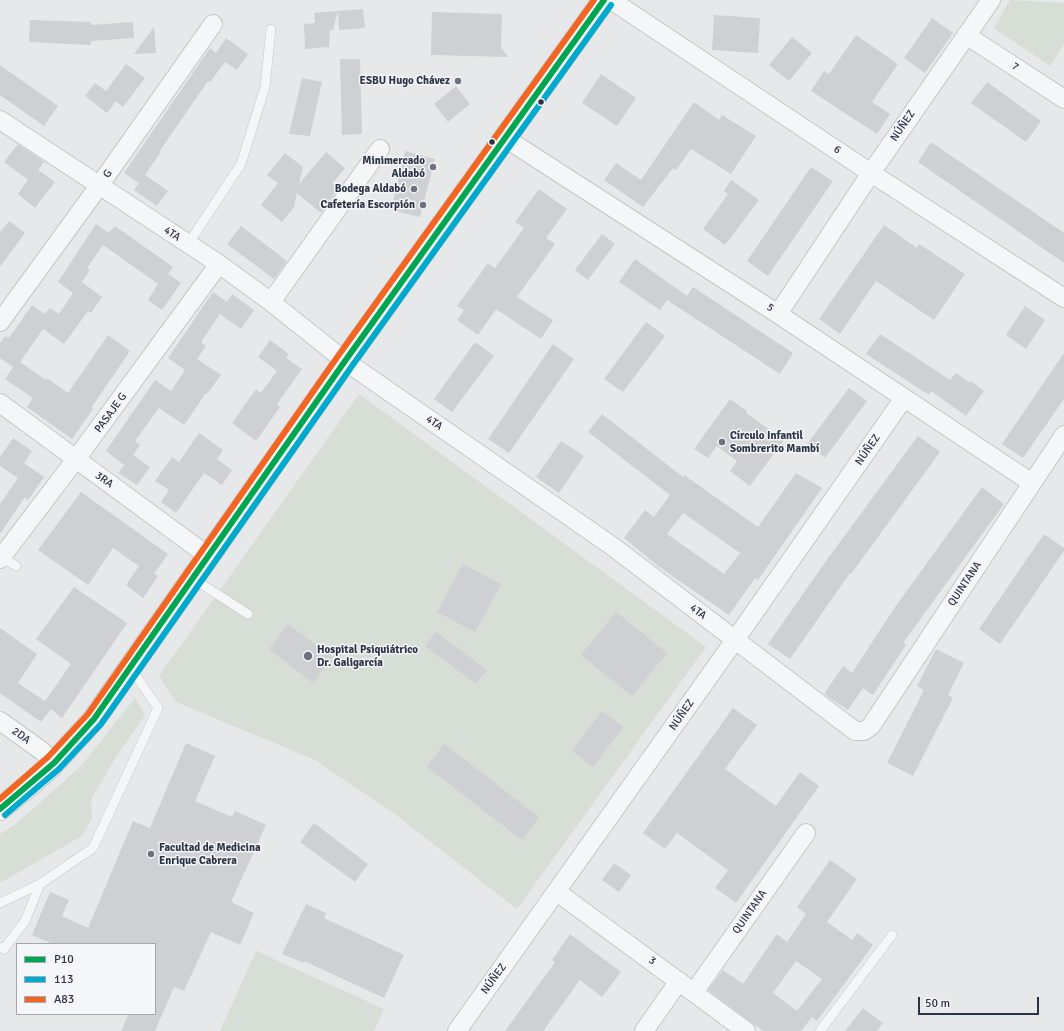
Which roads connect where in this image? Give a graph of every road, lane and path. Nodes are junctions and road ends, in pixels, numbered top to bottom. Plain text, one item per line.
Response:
1 (604, 0) edge
2 (611, 0) edge
3 (991, 0) edge
4 (213, 24) dead end
5 (271, 29) dead end
6 (966, 35) junction
7 (1064, 99) edge
8 (0, 120) edge
9 (505, 138) junction
10 (380, 149) dead end
11 (871, 173) junction
12 (99, 186) junction
13 (188, 244) junction
14 (219, 264) junction
15 (1064, 298) edge
16 (271, 302) junction
17 (778, 314) junction
18 (0, 322) edge
19 (345, 361) junction
20 (904, 398) junction
21 (0, 403) edge
22 (1064, 435) edge
23 (76, 460) junction
24 (1032, 483) junction
25 (208, 556) junction
26 (6, 561) edge
27 (192, 578) junction
28 (248, 614) dead end
29 (735, 640) junction
30 (130, 666) junction
31 (0, 721) edge
32 (864, 731) joint
33 (48, 757) junction
34 (0, 809) edge
35 (806, 833) dead end
36 (40, 884) junction
37 (557, 892) junction
38 (0, 903) edge
39 (892, 935) dead end
40 (0, 947) edge
41 (679, 981) junction
42 (694, 992) junction
43 (457, 1031) edge
44 (644, 1031) edge
45 (746, 1031) edge
46 (820, 1031) edge

1 - 9 main road
2 - 11 street, 6
3 - 6 street, NÚÑEZ
4 - 12 street, G
5 - 13 lane
6 - 7 street, 7
6 - 11 street, NÚÑEZ
8 - 12 street, 4TA
9 - 17 street, 5
9 - 19 main road
10 - 16 street
11 - 15 street, 6
11 - 17 street, NÚÑEZ
12 - 13 street, 4TA
12 - 18 street, G
13 - 14 street, 4TA
14 - 16 street, 4TA
14 - 23 street, PASAJE G
16 - 19 street, 4TA
17 - 20 street, 5
19 - 25 main road
19 - 29 street, 4TA
20 - 24 street, 5
20 - 29 street, NÚÑEZ
21 - 23 street, 3RA
22 - 24 street, QUINTANA
23 - 25 street, 3RA
23 - 26 street, PASAJE G
24 - 32 street, QUINTANA
25 - 27 main road
27 - 28 lane
27 - 30 main road
29 - 32 street, 4TA
29 - 37 street, NÚÑEZ
30 - 33 main road
30 - 36 lane
31 - 33 street, 2DA
33 - 34 main road
35 - 42 street, QUINTANA
36 - 38 lane
36 - 40 lane
37 - 41 street, 3
37 - 43 street, NÚÑEZ
39 - 46 lane
41 - 42 street, 3
41 - 44 street
42 - 45 street, 3

